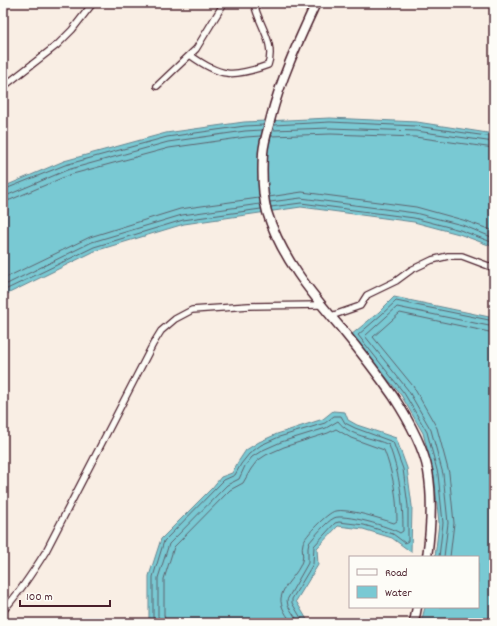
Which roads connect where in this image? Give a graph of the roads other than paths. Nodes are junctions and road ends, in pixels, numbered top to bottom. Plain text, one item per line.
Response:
1 (92, 3) edge
2 (224, 3) edge
3 (254, 3) edge
4 (316, 3) edge
5 (190, 55) junction
6 (157, 86) dead end
7 (3, 87) edge
8 (494, 268) edge
9 (321, 305) junction
10 (331, 316) junction
11 (427, 556) edge
12 (417, 608) edge
13 (3, 611) edge
14 (414, 623) edge

1 - 7 street
2 - 5 street
3 - 5 street
4 - 9 main road
5 - 6 street
8 - 10 street
9 - 10 main road
9 - 13 street
10 - 11 main road
12 - 14 main road

